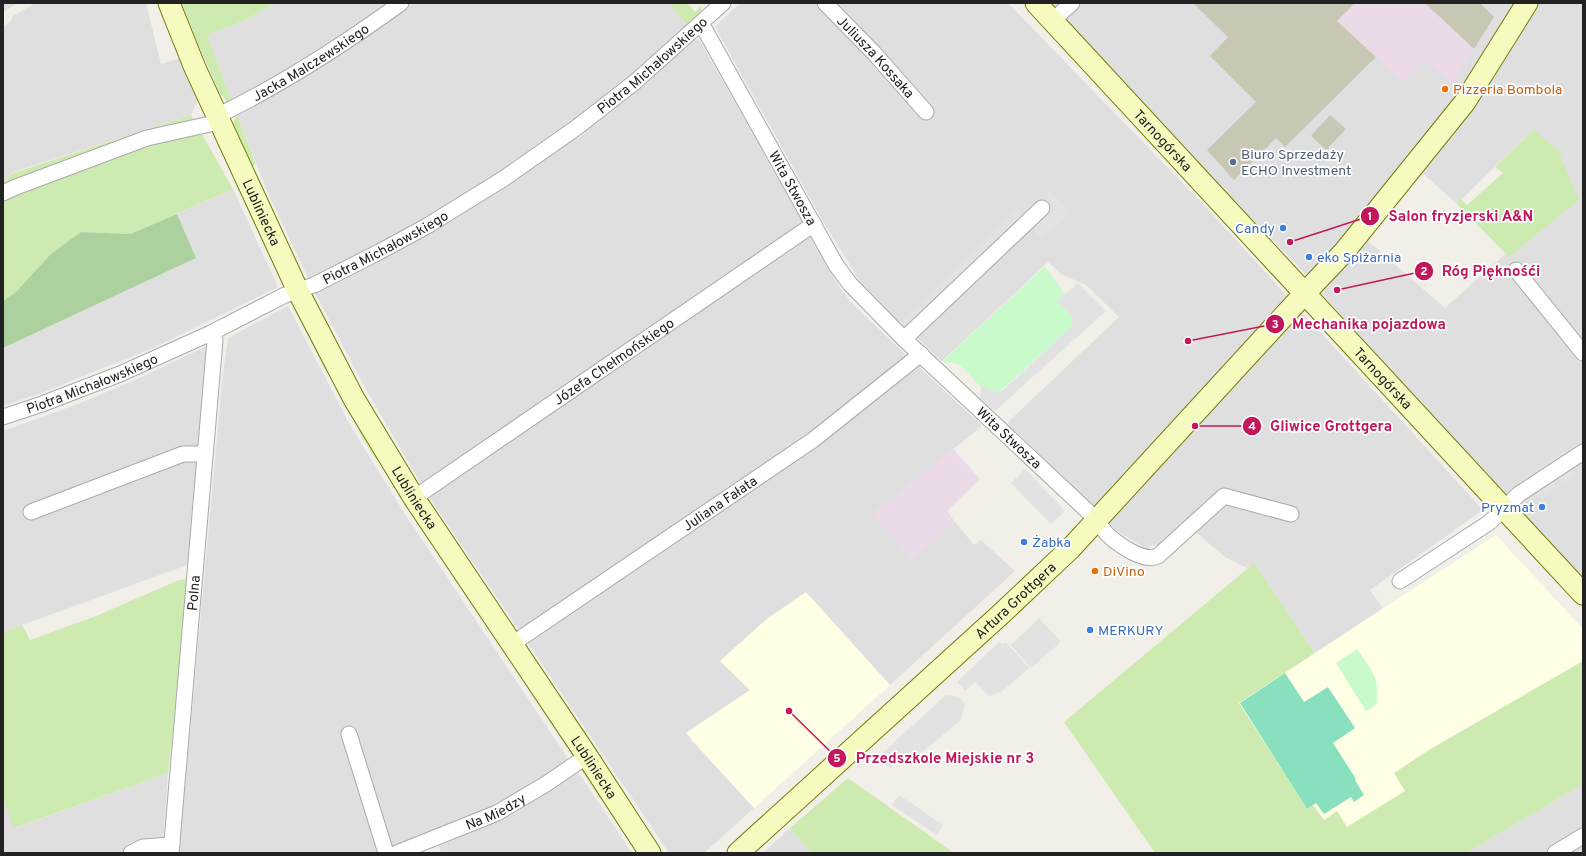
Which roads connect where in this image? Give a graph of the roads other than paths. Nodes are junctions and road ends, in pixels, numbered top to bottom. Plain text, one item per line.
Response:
1 (169, 3) edge
2 (401, 3) edge
3 (825, 3) edge
4 (1036, 3) edge
5 (1072, 3) edge
6 (1527, 3) edge
7 (718, 5) edge
8 (1052, 21) junction
9 (701, 23) junction
10 (926, 112) dead end
11 (218, 118) junction
12 (3, 193) edge
13 (1042, 208) dead end
14 (814, 224) junction
15 (1516, 270) dead end
16 (298, 291) junction
17 (1305, 293) junction
18 (211, 333) junction
19 (904, 339) junction
20 (1583, 353) edge
21 (921, 354) junction
22 (3, 417) edge
23 (1583, 452) edge
24 (205, 454) junction
25 (414, 498) junction
26 (1504, 509) junction
27 (31, 512) dead end
28 (1291, 514) dead end
29 (1096, 520) junction
30 (1400, 581) dead end
31 (1583, 594) edge
32 (512, 644) junction
33 (349, 734) dead end
34 (587, 756) junction
35 (1583, 836) edge
36 (172, 849) edge
37 (131, 853) edge
38 (386, 853) edge
39 (397, 853) edge
40 (650, 853) edge
41 (738, 853) edge
42 (1555, 853) edge

1 - 11 street, Lubliniecka
2 - 11 street, Jacka Malczewskiego
3 - 10 street, Juliusza Kossaka
4 - 8 street, Tarnogórska
5 - 8 street
6 - 17 street, Artura Grottgera
7 - 9 street, Piotra Michałowskiego
8 - 17 street, Tarnogórska
9 - 14 street, Wita Stwosza
9 - 16 street, Piotra Michałowskiego
11 - 12 street
11 - 16 street, Lubliniecka
13 - 19 street
14 - 19 street, Wita Stwosza
14 - 25 street, Józefa Chełmońskiego
15 - 20 street
16 - 18 street, Piotra Michałowskiego
16 - 25 street, Lubliniecka
17 - 26 street, Tarnogórska
17 - 29 street, Artura Grottgera
18 - 22 street, Piotra Michałowskiego
18 - 24 street, Polna
19 - 21 street, Wita Stwosza
21 - 29 street, Wita Stwosza
21 - 32 street, Juliana Fałata
23 - 26 street
24 - 27 street
24 - 36 street, Polna
25 - 32 street, Lubliniecka
26 - 30 street
26 - 31 street, Tarnogórska
28 - 29 street, Wita Stwosza
29 - 41 street, Artura Grottgera
32 - 34 street, Lubliniecka
33 - 38 street
34 - 39 street, Na Miedzy
34 - 40 street, Lubliniecka
35 - 42 street
36 - 37 street

